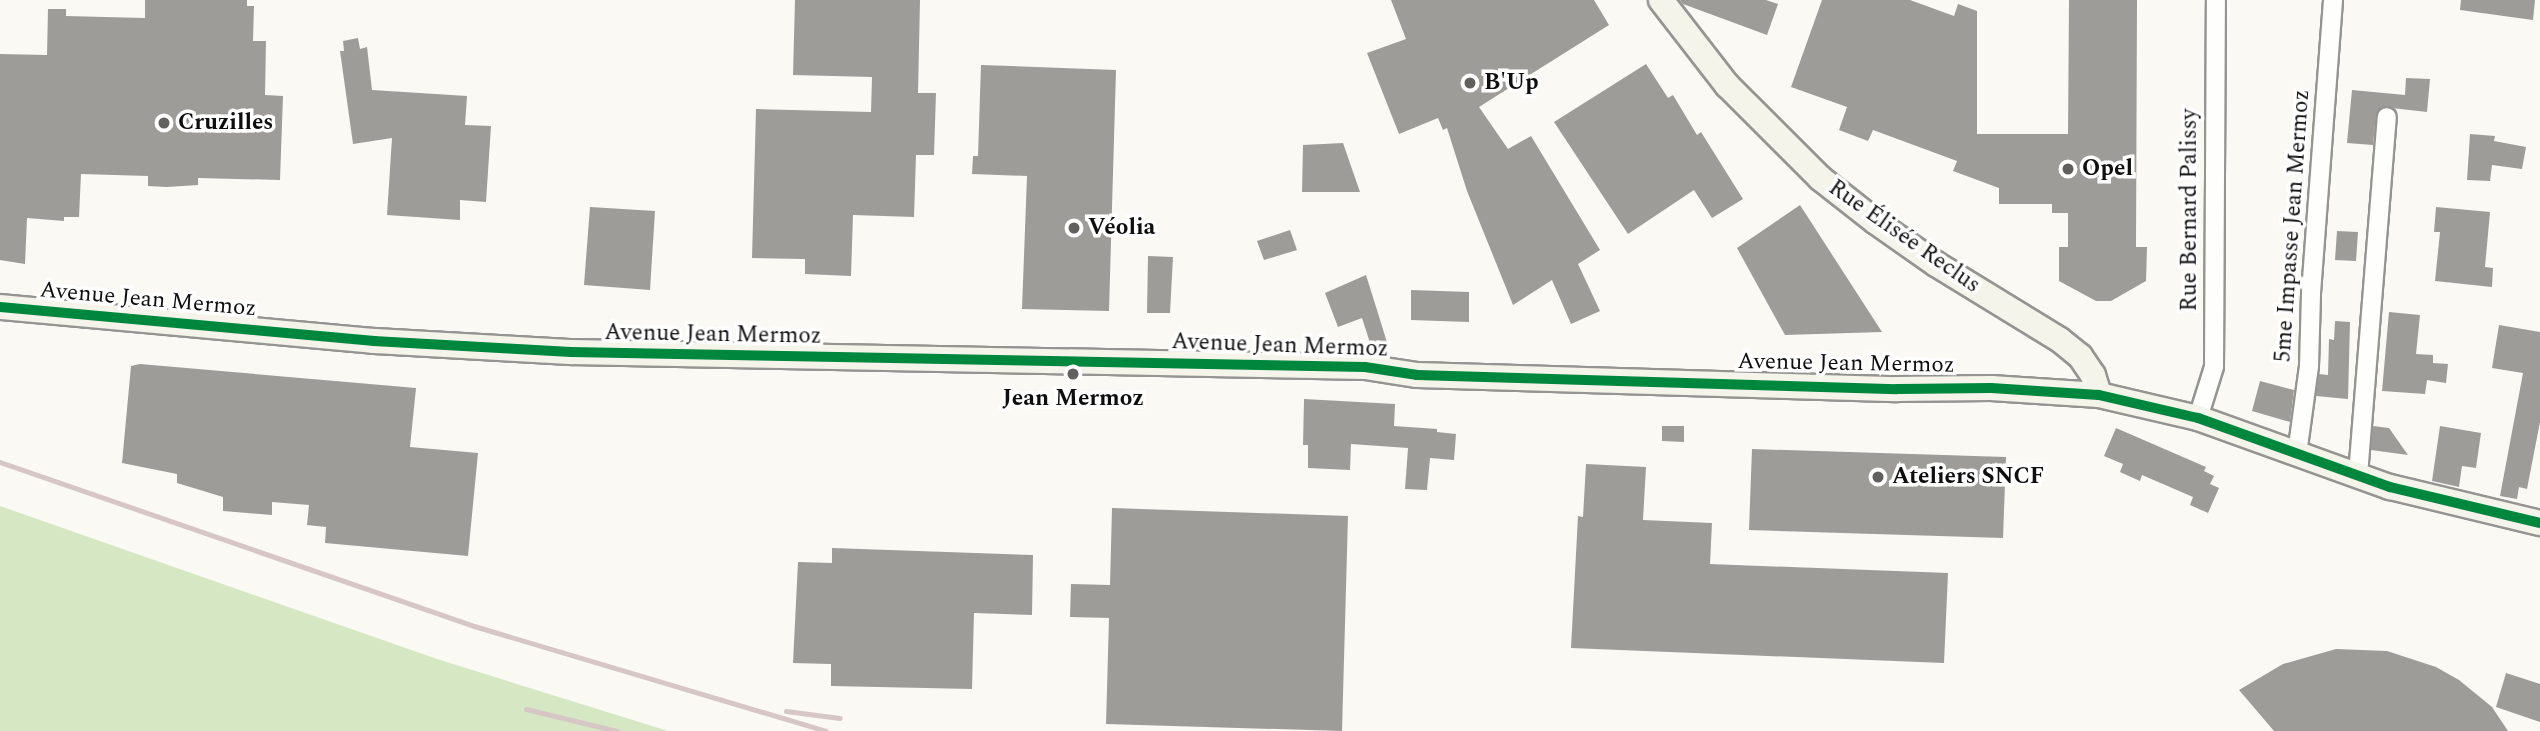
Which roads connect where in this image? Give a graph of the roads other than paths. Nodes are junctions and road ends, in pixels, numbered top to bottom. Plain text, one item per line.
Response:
1 (1661, 0) edge
2 (2216, 0) edge
3 (2333, 0) edge
4 (2387, 117) dead end
5 (0, 307) edge
6 (2099, 395) junction
7 (2198, 418) junction
8 (2297, 454) junction
9 (2358, 475) junction
10 (2540, 523) edge

1 - 6 main road, Rue Élisée Reclus
2 - 7 street, Rue Bernard Palissy
3 - 8 street, 5me Impasse Jean Mermoz
4 - 9 street
5 - 6 main road, Avenue Jean Mermoz
6 - 7 main road, Avenue Jean Mermoz
7 - 8 main road, Avenue Jean Mermoz
8 - 9 main road, Avenue Jean Mermoz
9 - 10 main road, Avenue Jean Mermoz

